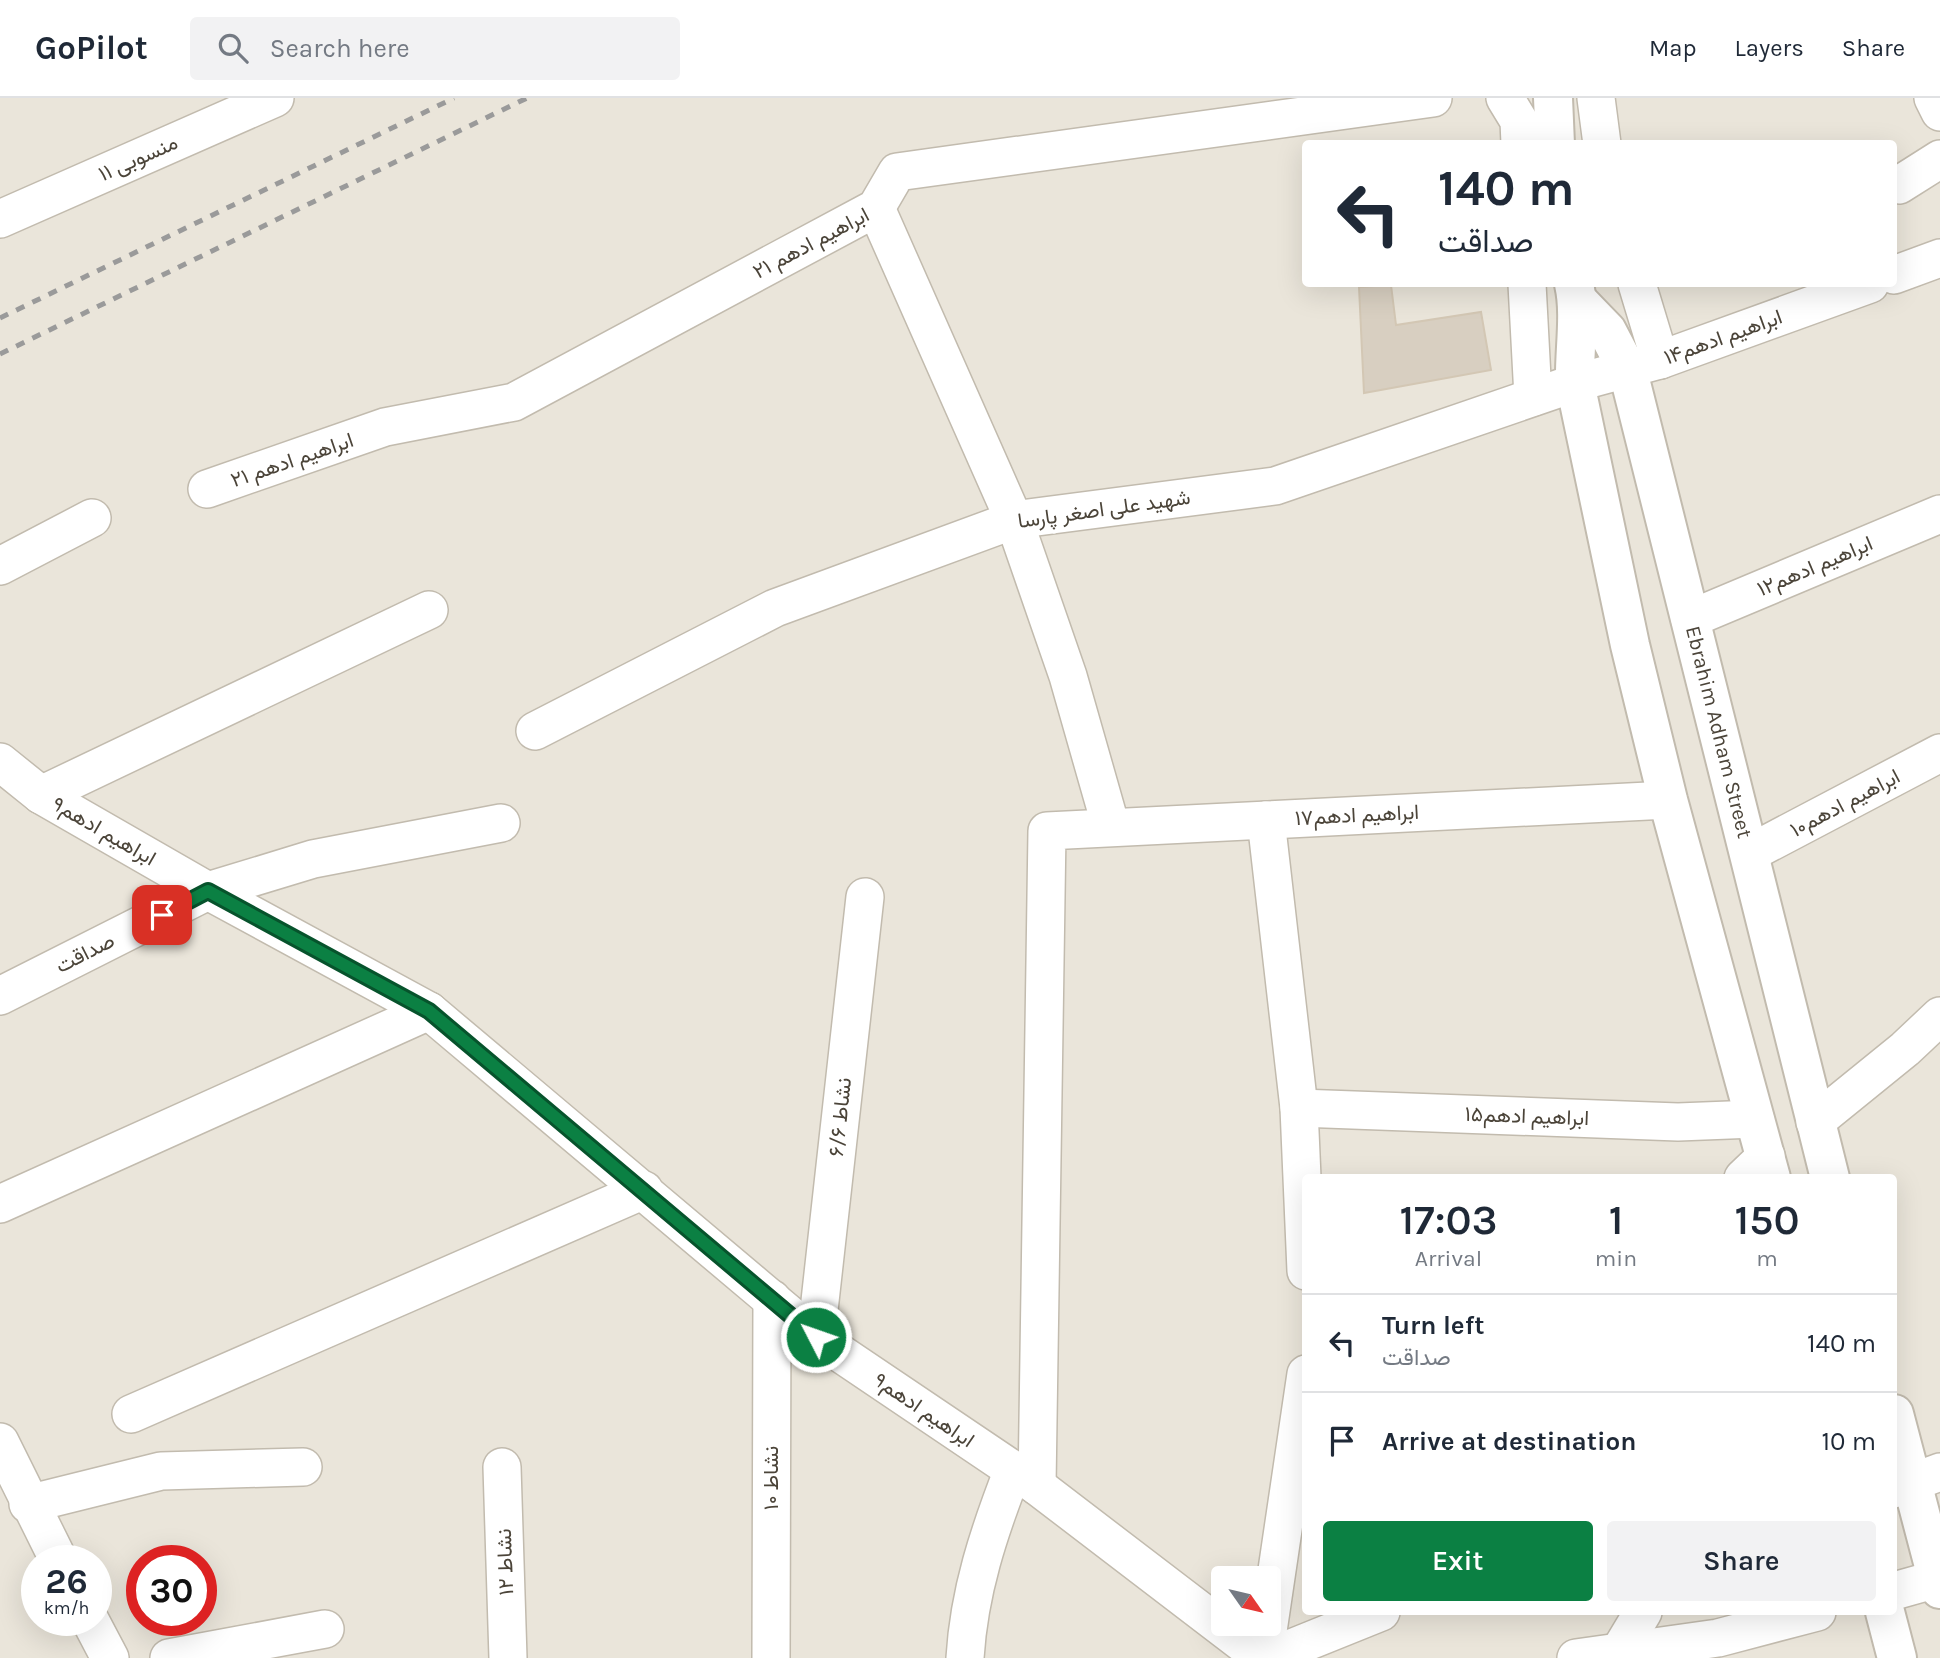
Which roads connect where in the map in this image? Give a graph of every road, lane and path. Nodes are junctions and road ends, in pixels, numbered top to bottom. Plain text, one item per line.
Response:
1 (275, 98) edge
2 (1433, 98) edge
3 (1505, 98) edge
4 (1553, 98) edge
5 (1596, 98) edge
6 (1933, 98) edge
7 (1940, 112) edge
8 (1520, 140) edge
9 (1555, 140) edge
10 (1601, 140) edge
11 (1940, 159) edge
12 (1899, 185) dead end
13 (876, 208) junction
14 (0, 219) edge
15 (1940, 258) edge
16 (1897, 274) edge
17 (1527, 287) edge
18 (1637, 287) edge
19 (1862, 287) edge
20 (1576, 292) edge
21 (1644, 366) junction
22 (1575, 383) junction
23 (1533, 397) junction
24 (207, 489) dead end
25 (1940, 514) edge
26 (92, 518) dead end
27 (1014, 520) junction
28 (0, 566) edge
29 (429, 610) dead end
30 (1690, 619) junction
31 (535, 731) dead end
32 (1940, 752) edge
33 (0, 762) edge
34 (41, 795) junction
35 (1668, 800) junction
36 (1266, 820) junction
37 (501, 823) dead end
38 (1111, 827) junction
39 (1750, 853) junction
40 (208, 891) junction
41 (865, 897) dead end
42 (0, 996) edge
43 (429, 1011) junction
44 (1940, 1016) edge
45 (1940, 1044) edge
46 (1905, 1049) junction
47 (1300, 1108) junction
48 (1755, 1119) junction
49 (1815, 1122) junction
50 (1760, 1171) edge
51 (1302, 1174) edge
52 (1829, 1174) edge
53 (644, 1190) junction
54 (0, 1205) edge
55 (772, 1299) junction
56 (816, 1337) junction
57 (1302, 1402) edge
58 (131, 1414) dead end
59 (1897, 1424) edge
60 (0, 1442) edge
61 (303, 1467) dead end
62 (502, 1467) dead end
63 (1025, 1478) junction
64 (1915, 1481) edge
65 (28, 1504) junction
66 (50, 1545) edge
67 (1939, 1582) edge
68 (1897, 1590) edge
69 (1368, 1615) edge
70 (1641, 1615) edge
71 (1805, 1615) edge
72 (1886, 1615) edge
73 (325, 1629) dead end
74 (98, 1636) edge
75 (1619, 1652) junction
76 (110, 1658) edge
77 (169, 1658) edge
78 (508, 1658) edge
79 (771, 1658) edge
80 (965, 1658) edge
81 (1265, 1658) edge
82 (1576, 1658) edge
83 (1897, 1658) edge

1 - 14 street, منسوبی ۱۱
2 - 13 street, ابراهیم ادهم ۲۱
3 - 8 street
4 - 9 street
5 - 10 street
6 - 7 street
11 - 12 street
13 - 24 street, ابراهیم ادهم ۲۱
13 - 27 street
15 - 16 street
17 - 23 street
18 - 21 street
19 - 21 street, ابراهیم ادهم۱۴
20 - 21 street, Ebrahim Adham Street
20 - 22 street, Ebrahim Adham Street
21 - 22 street, ابراهیم ادهم۱۴
21 - 30 street, Ebrahim Adham Street
22 - 23 street, شهید علی اصغر پارسا
22 - 35 street, Ebrahim Adham Street
23 - 27 street, شهید علی اصغر پارسا
25 - 30 street, ابراهیم ادهم۱۲
26 - 28 street
27 - 31 street, شهید علی اصغر پارسا
27 - 38 street
29 - 34 street
30 - 39 street, Ebrahim Adham Street
32 - 39 street, ابراهیم ادهم۱۰
33 - 34 street, ابراهیم ادهم۹
34 - 40 street, ابراهیم ادهم۹
35 - 36 street, ابراهیم ادهم۱۷
35 - 48 street, Ebrahim Adham Street
36 - 38 street, ابراهیم ادهم۱۷
36 - 47 street
37 - 40 street, صداقت
38 - 63 street, ابراهیم ادهم۱۷
39 - 49 street, Ebrahim Adham Street
40 - 42 street, صداقت
40 - 43 street, ابراهیم ادهم۹
41 - 56 street, نشاط ۶/۶
43 - 53 street, ابراهیم ادهم۹
43 - 54 street
44 - 46 street
45 - 46 street
46 - 49 street
47 - 48 street, ابراهیم ادهم۱۵
47 - 51 street
48 - 50 street, Ebrahim Adham Street
49 - 52 street, Ebrahim Adham Street
53 - 55 street, ابراهیم ادهم۹
53 - 58 street
55 - 56 street, ابراهیم ادهم۹
55 - 79 street, نشاط ۱۰
56 - 63 street, ابراهیم ادهم۹
57 - 81 street
59 - 64 street
60 - 65 street
61 - 65 street
62 - 78 street, نشاط ۱۲
63 - 80 street
63 - 81 street, ابراهیم ادهم۹
64 - 67 street
65 - 66 street
67 - 68 street
69 - 81 street
70 - 75 street
71 - 75 street
72 - 83 street
73 - 77 street
74 - 76 street
75 - 82 street

